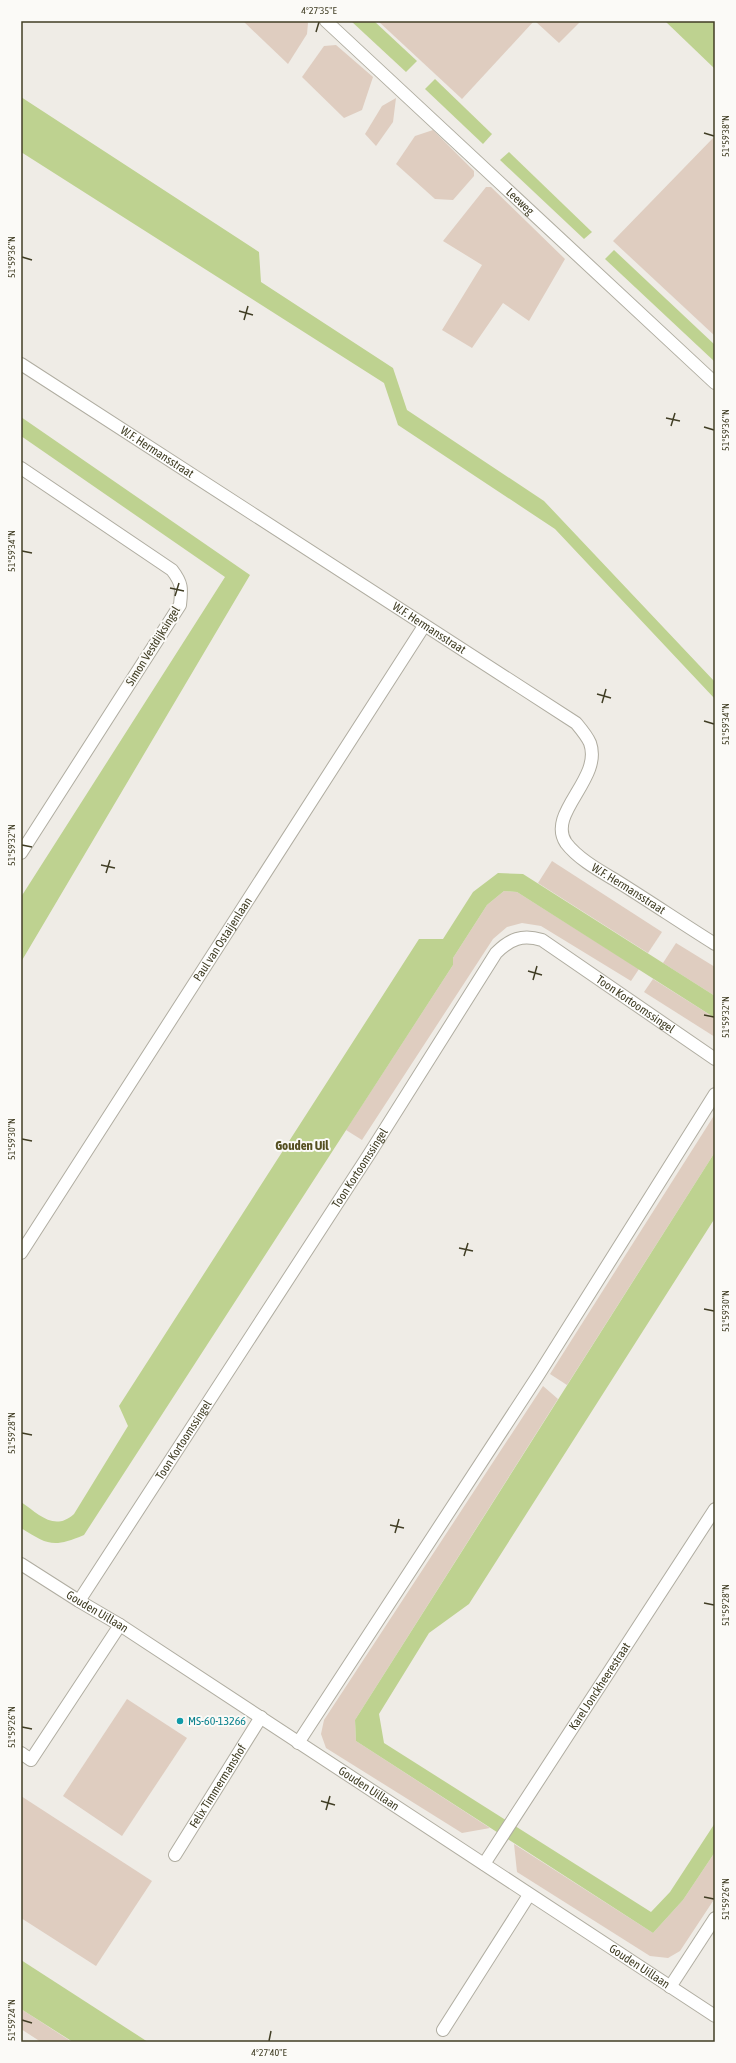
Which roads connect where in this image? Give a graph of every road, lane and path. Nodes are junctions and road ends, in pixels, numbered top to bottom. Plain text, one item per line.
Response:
1 (326, 21) edge
2 (21, 364) edge
3 (715, 383) edge
4 (21, 468) edge
5 (424, 626) junction
6 (21, 854) edge
7 (715, 944) edge
8 (715, 1059) edge
9 (715, 1094) edge
10 (21, 1253) edge
11 (715, 1509) edge
12 (21, 1564) edge
13 (78, 1601) junction
14 (120, 1625) junction
15 (261, 1717) junction
16 (298, 1743) junction
17 (21, 1753) edge
18 (175, 1855) dead end
19 (484, 1864) junction
20 (529, 1895) junction
21 (715, 1918) edge
22 (670, 1987) junction
23 (715, 2016) edge
24 (443, 2030) dead end

1 - 3 street, Leeweg
2 - 5 street, W.F. Hermansstraat
4 - 6 street, Simon Vestdijksingel
5 - 7 street, W.F. Hermansstraat
5 - 10 street, Paul van Ostaijenlaan
8 - 13 street, Toon Kortoomssingel
9 - 16 street
11 - 19 street, Karel Jonckheerestraat
12 - 13 street, Gouden Uillaan
13 - 14 street, Gouden Uillaan
14 - 15 street, Gouden Uillaan
14 - 17 street
15 - 16 street, Gouden Uillaan
15 - 18 street, Felix Timmermanshof
16 - 19 street, Gouden Uillaan
19 - 20 street, Gouden Uillaan
20 - 22 street, Gouden Uillaan
20 - 24 street
21 - 22 street
22 - 23 street, Gouden Uillaan

